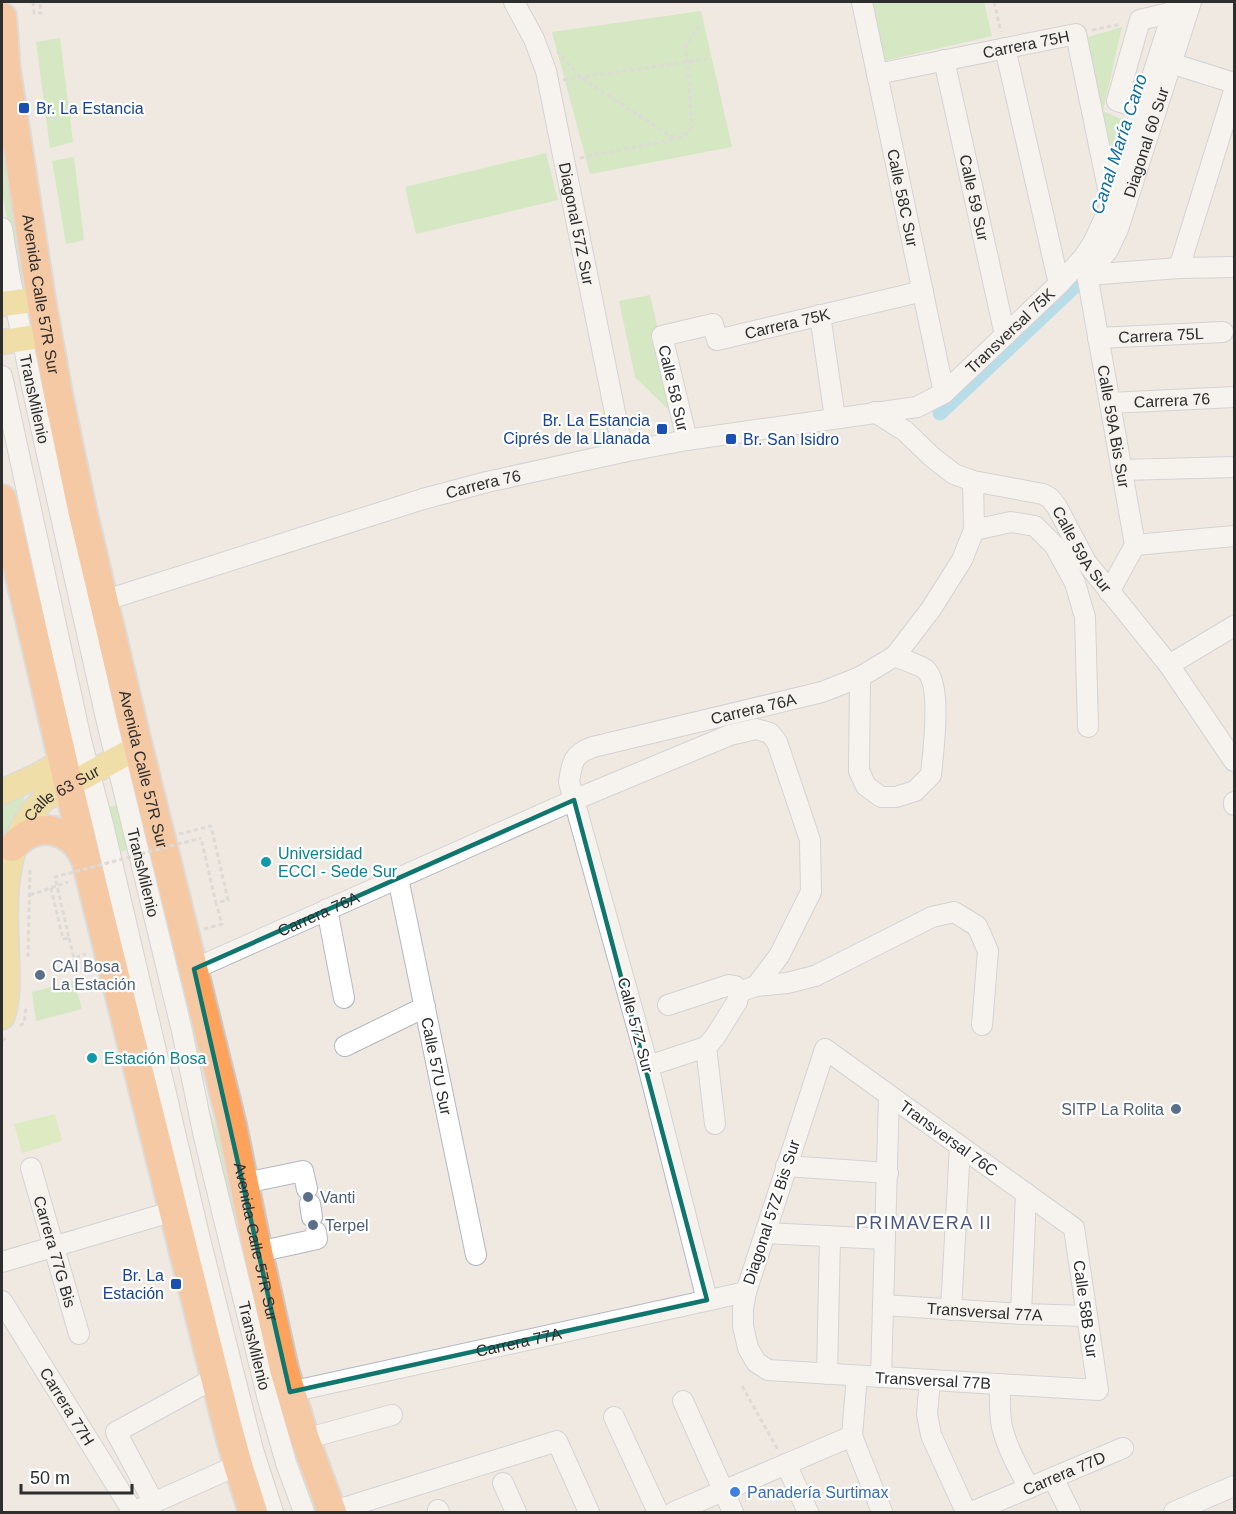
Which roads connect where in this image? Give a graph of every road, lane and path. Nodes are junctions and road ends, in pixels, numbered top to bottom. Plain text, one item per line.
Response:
1 (33, 2) edge
2 (40, 2) edge
3 (514, 2) edge
4 (862, 2) edge
5 (994, 2) edge
6 (1191, 2) edge
7 (1175, 7) edge
8 (2, 17) edge
9 (1140, 20) junction
10 (701, 23) dead end
11 (1076, 34) junction
12 (554, 48) dead end
13 (1005, 48) junction
14 (707, 59) dead end
15 (944, 60) junction
16 (1165, 61) junction
17 (687, 62) junction
18 (877, 74) junction
19 (580, 78) junction
20 (557, 81) dead end
21 (1234, 83) edge
22 (1234, 91) edge
23 (1143, 109) junction
24 (681, 138) junction
25 (575, 159) dead end
26 (1111, 205) junction
27 (2, 228) edge
28 (1085, 266) junction
29 (1234, 267) edge
30 (1179, 268) junction
31 (1059, 284) junction
32 (923, 291) junction
33 (19, 302) edge
34 (820, 315) junction
35 (1223, 332) dead end
36 (1005, 335) junction
37 (662, 336) joint
38 (1098, 338) junction
39 (24, 339) edge
40 (2, 376) edge
41 (944, 393) junction
42 (1234, 397) edge
43 (1110, 404) junction
44 (874, 412) junction
45 (835, 418) junction
46 (687, 440) junction
47 (623, 452) junction
48 (1234, 467) edge
49 (1122, 470) junction
50 (973, 481) junction
51 (2, 499) edge
52 (974, 530) junction
53 (1234, 536) edge
54 (1135, 545) junction
55 (1109, 592) junction
56 (103, 601) junction
57 (1234, 626) edge
58 (895, 656) junction
59 (1169, 665) junction
60 (860, 677) junction
61 (1088, 727) dead end
62 (580, 752) joint
63 (127, 753) junction
64 (1234, 761) edge
65 (74, 774) junction
66 (2, 792) edge
67 (574, 800) junction
68 (161, 838) junction
69 (21, 858) junction
70 (86, 860) junction
71 (398, 878) junction
72 (68, 882) dead end
73 (51, 888) junction
74 (2, 892) edge
75 (30, 895) junction
76 (216, 903) junction
77 (327, 909) junction
78 (222, 924) dead end
79 (69, 938) junction
80 (86, 954) dead end
81 (28, 963) dead end
82 (194, 969) junction
83 (748, 989) junction
84 (708, 992) junction
85 (344, 998) dead end
86 (668, 1005) dead end
87 (425, 1007) junction
88 (12, 1019) edge
89 (725, 1021) junction
90 (982, 1025) dead end
91 (2, 1041) edge
92 (345, 1046) dead end
93 (706, 1047) junction
94 (825, 1049) joint
95 (648, 1066) junction
96 (889, 1095) junction
97 (715, 1124) dead end
98 (960, 1146) junction
99 (786, 1166) junction
100 (31, 1168) dead end
101 (888, 1173) junction
102 (245, 1183) junction
103 (1026, 1193) junction
104 (174, 1211) junction
105 (1074, 1228) joint
106 (765, 1233) junction
107 (830, 1237) junction
108 (885, 1239) junction
109 (53, 1247) junction
110 (258, 1252) junction
111 (476, 1255) dead end
112 (2, 1262) edge
113 (746, 1292) junction
114 (707, 1300) junction
115 (2, 1301) edge
116 (883, 1305) junction
117 (951, 1310) junction
118 (1022, 1314) junction
119 (1087, 1316) junction
120 (79, 1334) dead end
121 (768, 1370) joint
122 (827, 1374) junction
123 (857, 1376) junction
124 (881, 1377) junction
125 (215, 1378) junction
126 (930, 1380) junction
127 (1000, 1384) junction
128 (741, 1386) dead end
129 (1098, 1390) joint
130 (290, 1392) junction
131 (683, 1401) dead end
132 (392, 1415) dead end
133 (614, 1417) dead end
134 (852, 1437) junction
135 (305, 1439) junction
136 (1123, 1448) dead end
137 (786, 1464) junction
138 (238, 1465) junction
139 (1053, 1478) junction
140 (503, 1483) dead end
141 (1234, 1486) edge
142 (1029, 1488) junction
143 (723, 1491) junction
144 (154, 1503) junction
145 (1215, 1505) edge
146 (132, 1512) edge
147 (254, 1512) edge
148 (273, 1512) edge
149 (304, 1512) edge
150 (332, 1512) edge
151 (516, 1512) edge
152 (589, 1512) edge
153 (658, 1512) edge
154 (674, 1512) edge
155 (733, 1512) edge
156 (808, 1512) edge
157 (882, 1512) edge
158 (966, 1512) edge
159 (972, 1512) edge
160 (1070, 1512) edge
161 (1174, 1512) edge

1 - 2 path
3 - 47 street, Diagonal 57Z Sur
4 - 18 street, Calle 58C Sur
5 - 13 path
6 - 16 street, Diagonal 60 Sur
7 - 9 street
7 - 16 street, Diagonal 60 Sur
8 - 33 highway, Avenida Calle 57R Sur
9 - 11 path, Carrera 75H
9 - 23 street
10 - 17 path
11 - 13 street, Carrera 75H
11 - 26 street
12 - 19 path
13 - 15 street, Carrera 75H
13 - 31 street
14 - 17 path
15 - 18 street, Carrera 75H
15 - 36 street, Calle 59 Sur
16 - 21 street
16 - 23 street, Diagonal 60 Sur
16 - 28 street, Diagonal 60 Sur
17 - 19 path
17 - 24 path
18 - 32 street, Calle 58C Sur
19 - 20 path
19 - 24 path
22 - 30 street
23 - 26 street, Diagonal 60 Sur
24 - 25 path
26 - 28 street, Transversal 75K
27 - 33 street
28 - 30 street
28 - 31 street, Transversal 75K
28 - 38 street, Calle 59A Bis Sur
29 - 30 street
31 - 36 street, Transversal 75K
32 - 34 street, Carrera 75K
32 - 41 street, Calle 58C Sur
33 - 39 highway, Avenida Calle 57R Sur
34 - 37 street, Carrera 75K
34 - 45 street
35 - 38 street, Carrera 75L
36 - 41 street, Transversal 75K
37 - 46 street, Calle 58 Sur
38 - 43 street, Calle 59A Bis Sur
39 - 56 highway, Avenida Calle 57R Sur
39 - 63 street, TransMilenio
40 - 65 street, TransMilenio
41 - 44 street, Transversal 75K
42 - 43 street, Carrera 76
43 - 49 street, Calle 59A Bis Sur
44 - 45 street, Carrera 76
44 - 50 street, Calle 59A Sur
45 - 46 street, Carrera 76
46 - 47 street, Carrera 76
47 - 56 street, Carrera 76
48 - 49 street
49 - 54 street, Calle 59A Bis Sur
50 - 52 street
50 - 55 street, Calle 59A Sur
51 - 65 highway
52 - 58 street
52 - 61 street
53 - 54 street
54 - 55 street
55 - 59 street, Calle 59A Sur
56 - 63 highway, Avenida Calle 57R Sur
57 - 59 street
58 - 60 street, Carrera 76A
58 - 60 street
59 - 64 street, Calle 59A Sur
60 - 62 street, Carrera 76A
62 - 67 street, Calle 57Z Sur
63 - 65 main road, Calle 63 Sur
63 - 68 highway, Avenida Calle 57R Sur
63 - 149 street, TransMilenio
65 - 66 main road, Calle 63 Sur
65 - 69 main road, Calle 63 Sur
65 - 70 highway
65 - 148 street, TransMilenio
67 - 71 street, Carrera 76A
67 - 83 street, Carrera 76A
67 - 95 street, Calle 57Z Sur
68 - 76 path
68 - 82 highway, Avenida Calle 57R Sur
69 - 70 highway
69 - 74 main road, Calle 63 Sur
69 - 75 path
70 - 104 highway
71 - 77 street, Carrera 76A
71 - 87 street, Calle 57U Sur
72 - 73 path
73 - 75 path
73 - 79 path, bridge
74 - 88 main road
75 - 81 path
76 - 78 path
76 - 79 path, bridge
77 - 82 street, Carrera 76A
77 - 85 street
79 - 80 path
82 - 102 highway, Avenida Calle 57R Sur
83 - 84 street
83 - 89 street
83 - 90 street
84 - 86 street
84 - 89 street
87 - 92 street
87 - 111 street, Calle 57U Sur
88 - 91 path
89 - 93 street
93 - 95 street
93 - 97 street
94 - 96 street, Transversal 76C
94 - 99 street, Diagonal 57Z Bis Sur
95 - 114 street, Calle 57Z Sur
96 - 98 street, Transversal 76C
96 - 101 street
98 - 103 street, Transversal 76C
98 - 117 street
99 - 101 street
99 - 106 street, Diagonal 57Z Bis Sur
100 - 109 street, Carrera 77G Bis
101 - 108 street
102 - 110 highway, Avenida Calle 57R Sur
102 - 110 street
103 - 105 street, Transversal 76C
103 - 118 street
104 - 109 street
104 - 125 highway
105 - 119 street, Calle 58B Sur
106 - 107 street
106 - 113 street, Diagonal 57Z Bis Sur
107 - 108 street
107 - 122 street
108 - 116 street
109 - 112 street
109 - 120 street, Carrera 77G Bis
110 - 130 highway, Avenida Calle 57R Sur
113 - 114 street, Carrera 77A
113 - 121 street, Diagonal 57Z Bis Sur
114 - 130 street, Carrera 77A
115 - 146 street, Carrera 77H
116 - 117 street, Transversal 77A
116 - 124 street
117 - 118 street, Transversal 77A
118 - 119 street, Transversal 77A
119 - 129 street, Calle 58B Sur
121 - 122 street, Transversal 77B
122 - 123 street, Transversal 77B
123 - 124 street, Transversal 77B
123 - 134 street
124 - 126 street, Transversal 77B
125 - 138 highway
125 - 144 street
126 - 127 street, Transversal 77B
126 - 158 street
127 - 129 street, Transversal 77B
127 - 142 street
128 - 137 path
130 - 135 highway, Avenida Calle 57R Sur
131 - 143 street
132 - 135 street
133 - 153 street
134 - 137 street
134 - 157 street
135 - 150 highway, Avenida Calle 57R Sur
136 - 139 street, Carrera 77D
137 - 143 street
137 - 156 street
138 - 144 street
138 - 147 highway
139 - 142 street, Carrera 77D
139 - 160 street
140 - 151 street
141 - 145 street
142 - 159 street, Carrera 77D
143 - 154 street
143 - 155 street
144 - 146 street
145 - 161 street
150 - 152 street

